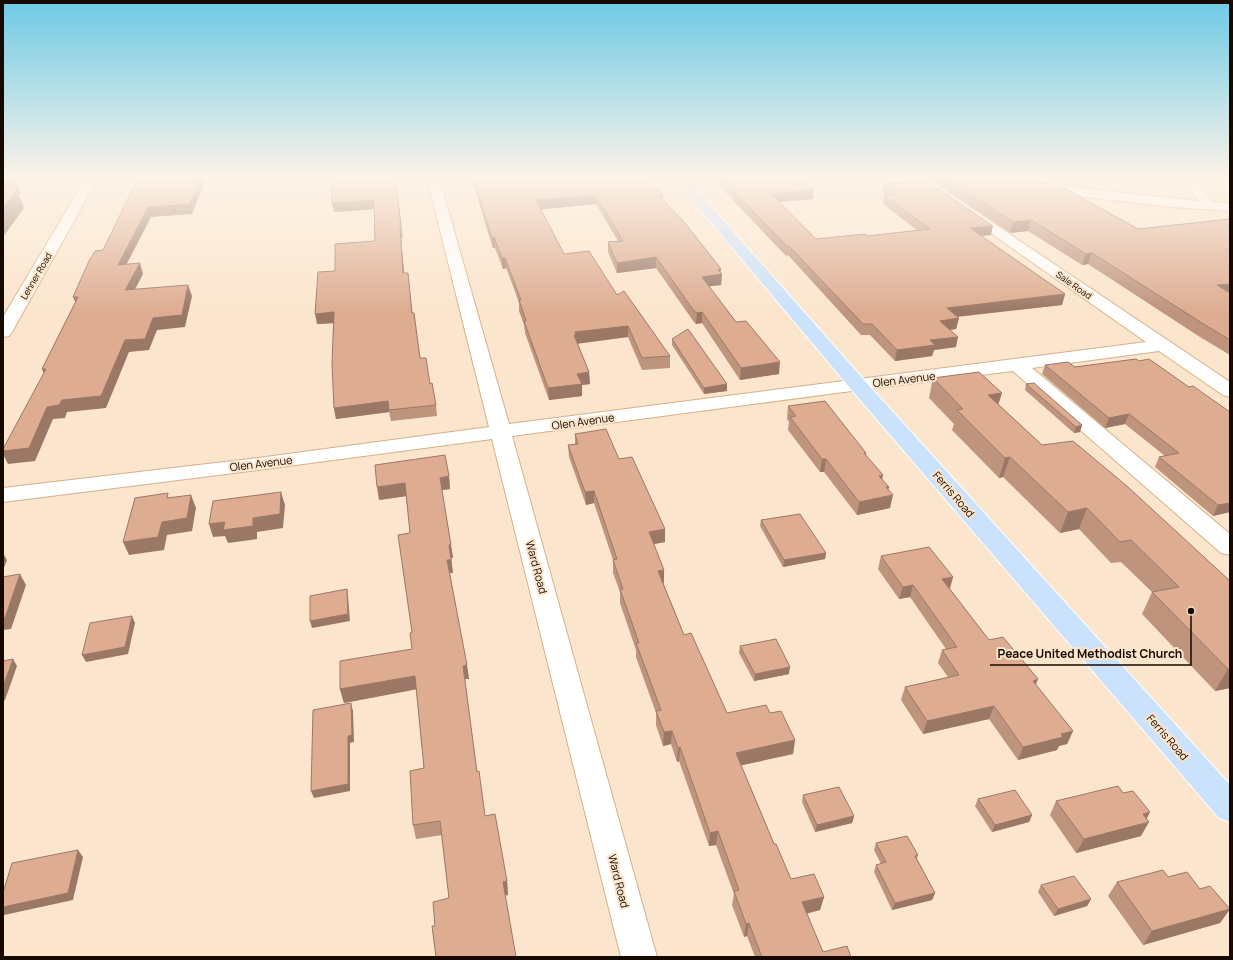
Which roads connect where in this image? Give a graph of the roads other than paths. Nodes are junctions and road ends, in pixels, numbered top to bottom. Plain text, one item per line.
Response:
1 (67, 223) edge
2 (445, 223) edge
3 (718, 223) edge
4 (983, 223) edge
5 (24, 298) junction
6 (3, 300) edge
7 (3, 332) edge
8 (1162, 345) junction
9 (1017, 365) junction
10 (857, 384) junction
11 (1230, 391) edge
12 (501, 432) junction
13 (3, 495) edge
14 (1230, 547) edge
15 (1230, 808) edge
16 (639, 957) edge

1 - 5 street, Lehner Road
2 - 12 street, Ward Road
3 - 10 main road, Ferris Road
4 - 8 street, Sale Road
5 - 6 street
5 - 7 street, Lehner Road
8 - 9 street, Olen Avenue
8 - 11 street, Sale Road
9 - 10 street, Olen Avenue
9 - 14 street
10 - 12 street, Olen Avenue
10 - 15 main road, Ferris Road
12 - 13 street, Olen Avenue
12 - 16 street, Ward Road

